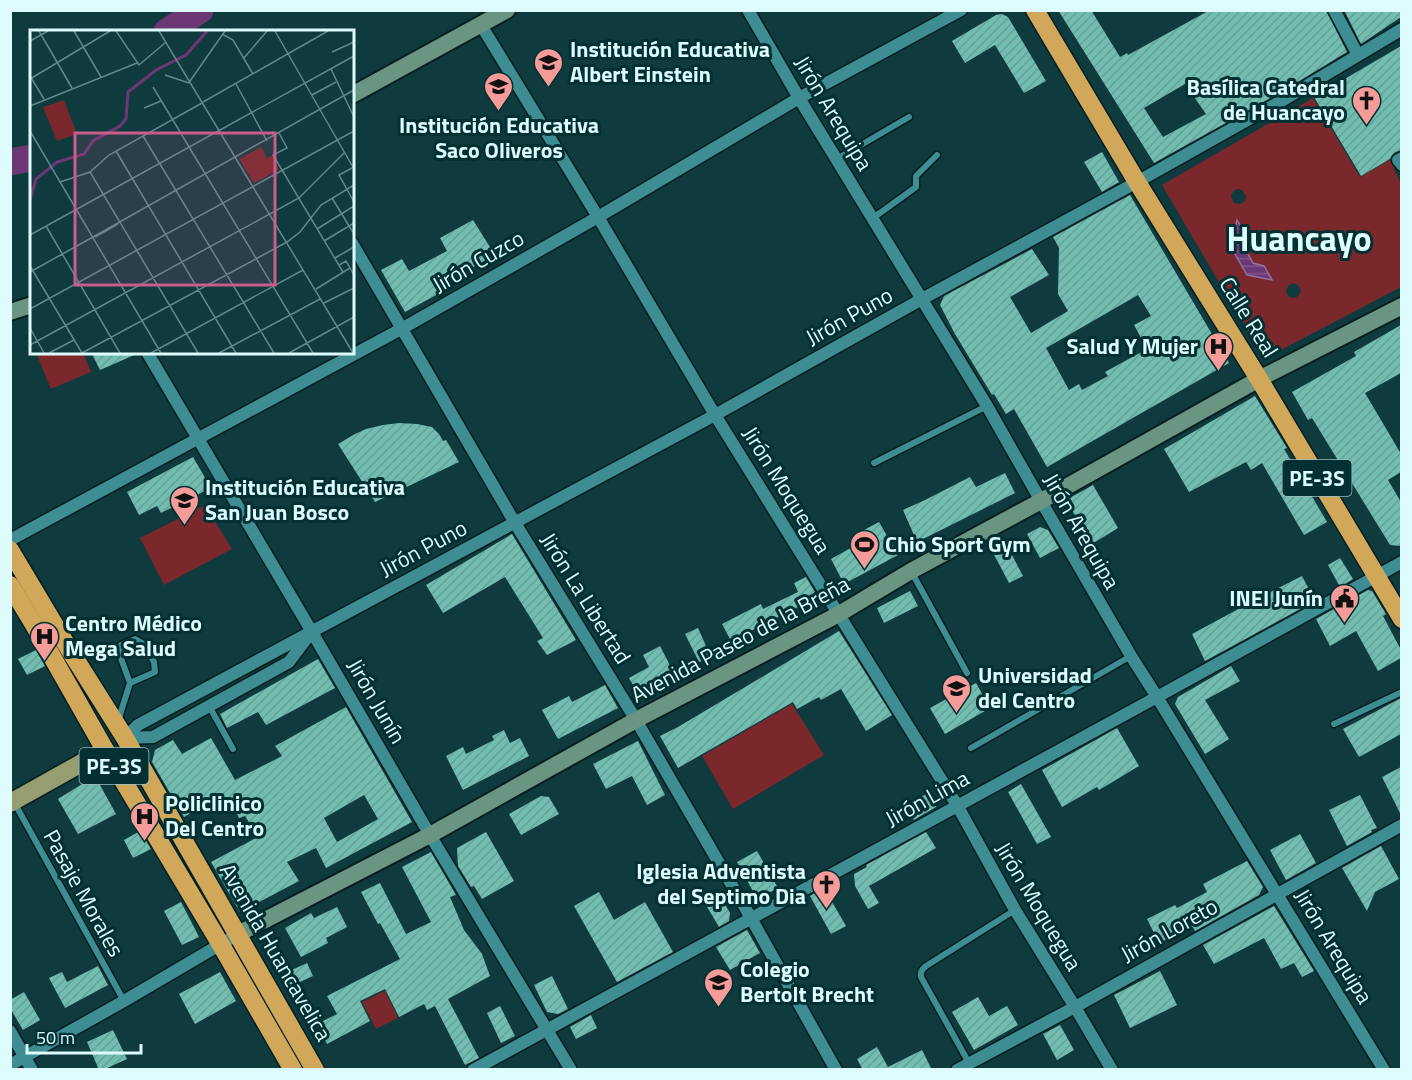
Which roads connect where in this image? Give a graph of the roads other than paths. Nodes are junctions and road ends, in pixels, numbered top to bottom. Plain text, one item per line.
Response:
1 (507, 10) edge
2 (748, 10) edge
3 (962, 10) edge
4 (1035, 10) edge
5 (1334, 10) edge
6 (481, 25) junction
7 (1401, 29) edge
8 (1358, 55) junction
9 (354, 94) edge
10 (800, 98) junction
11 (909, 117) dead end
12 (936, 155) dead end
13 (1401, 158) edge
14 (837, 159) junction
15 (1401, 165) edge
16 (1137, 182) junction
17 (598, 218) junction
18 (873, 219) junction
19 (354, 246) edge
20 (922, 299) junction
21 (30, 306) edge
22 (1401, 306) edge
23 (10, 312) edge
24 (403, 328) junction
25 (148, 354) edge
26 (1259, 378) junction
27 (987, 406) junction
28 (715, 415) junction
29 (198, 439) junction
30 (874, 463) dead end
31 (1041, 501) junction
32 (515, 523) junction
33 (10, 540) edge
34 (10, 550) edge
35 (1401, 562) edge
36 (911, 571) junction
37 (1375, 577) junction
38 (10, 585) edge
39 (839, 614) junction
40 (1401, 620) edge
41 (312, 632) junction
42 (1131, 656) junction
43 (968, 673) dead end
44 (130, 683) junction
45 (1401, 692) edge
46 (1157, 697) junction
47 (209, 706) junction
48 (636, 720) junction
49 (1334, 724) dead end
50 (121, 731) junction
51 (971, 748) dead end
52 (233, 749) dead end
53 (105, 750) junction
54 (12, 802) edge
55 (957, 805) junction
56 (1401, 825) edge
57 (430, 835) junction
58 (1277, 894) junction
59 (1015, 910) junction
60 (751, 918) junction
61 (238, 934) junction
62 (221, 945) junction
63 (124, 1001) junction
64 (1075, 1006) junction
65 (547, 1029) junction
66 (10, 1031) edge
67 (25, 1057) junction
68 (969, 1063) junction
69 (10, 1065) edge
70 (290, 1069) edge
71 (33, 1070) edge
72 (315, 1070) edge
73 (473, 1070) edge
74 (571, 1070) edge
75 (836, 1070) edge
76 (957, 1070) edge
77 (1112, 1070) edge
78 (1384, 1070) edge

1 - 6 street
2 - 10 street, Jirón Arequipa
3 - 10 street, Jirón Cuzco
4 - 16 highway, Calle Real / PE-3S
5 - 8 street
6 - 9 street
6 - 17 street, Jirón Moquegua
7 - 8 street, Jirón Puno
8 - 16 street, Jirón Puno
10 - 14 street, Jirón Arequipa
10 - 17 street, Jirón Cuzco
11 - 14 lane
12 - 18 lane
13 - 15 street
14 - 18 street, Jirón Arequipa
16 - 20 street, Jirón Puno
16 - 26 highway, Calle Real / PE-3S
17 - 24 street, Jirón Cuzco
17 - 28 street, Jirón Moquegua
18 - 20 street, Jirón Arequipa
19 - 24 street, Jirón La Libertad
20 - 27 street, Jirón Arequipa
20 - 28 street, Jirón Puno
21 - 23 street
22 - 26 street, Avenida Paseo de la Breña
24 - 29 street, Jirón Cuzco
24 - 32 street, Jirón La Libertad
25 - 29 street, Jirón Junín
26 - 31 street, Avenida Paseo de la Breña
26 - 37 highway, Calle Real / PE-3S
27 - 30 lane
27 - 31 street, Jirón Arequipa
28 - 32 street, Jirón Puno
28 - 39 street, Jirón Moquegua
29 - 33 street, Jirón Cuzco
29 - 41 street, Jirón Junín
31 - 36 street, Avenida Paseo de la Breña
31 - 42 street, Jirón Arequipa
32 - 41 street, Jirón Puno
32 - 48 street, Jirón La Libertad
34 - 50 highway, Avenida Huancavelica / PE-3S
35 - 37 street, Jirón Lima
36 - 39 street, Avenida Paseo de la Breña
36 - 43 lane
37 - 40 highway, Calle Real / PE-3S
37 - 46 street, Jirón Lima
38 - 53 highway, Avenida Huancavelica / PE-3S
39 - 48 street, Avenida Paseo de la Breña
39 - 55 street, Jirón Moquegua
41 - 47 street, Jirón Puno
41 - 50 street, Jirón Puno
41 - 57 street, Jirón Junín
42 - 46 street, Jirón Arequipa
42 - 51 lane
44 - 44 lane
44 - 50 lane
45 - 49 lane
46 - 55 street, Jirón Lima
46 - 58 street, Jirón Arequipa
47 - 50 street, Jirón Puno
47 - 52 lane
48 - 57 street, Avenida Paseo de la Breña
48 - 60 street, Jirón La Libertad
50 - 53 street
50 - 61 highway, Avenida Huancavelica / PE-3S
53 - 54 main road
53 - 62 highway, Avenida Huancavelica / PE-3S
54 - 63 lane, Pasaje Morales
55 - 59 street, Jirón Moquegua
55 - 60 street, Jirón Lima
56 - 58 street, Jirón Loreto
57 - 61 street, Avenida Paseo de la Breña
57 - 65 street, Jirón Junín
58 - 64 street, Jirón Loreto
58 - 78 street, Jirón Arequipa
59 - 64 street, Jirón Moquegua
59 - 68 lane
60 - 65 street, Jirón Lima
60 - 75 street, Jirón La Libertad
61 - 62 street
61 - 72 highway, Avenida Huancavelica / PE-3S
62 - 63 street
62 - 70 highway, Avenida Huancavelica / PE-3S
63 - 67 street
64 - 68 street, Jirón Loreto
64 - 77 street, Jirón Moquegua
65 - 73 street, Jirón Lima
65 - 74 street, Jirón Junín
66 - 67 street
67 - 69 street
67 - 71 street
68 - 76 street, Jirón Loreto

